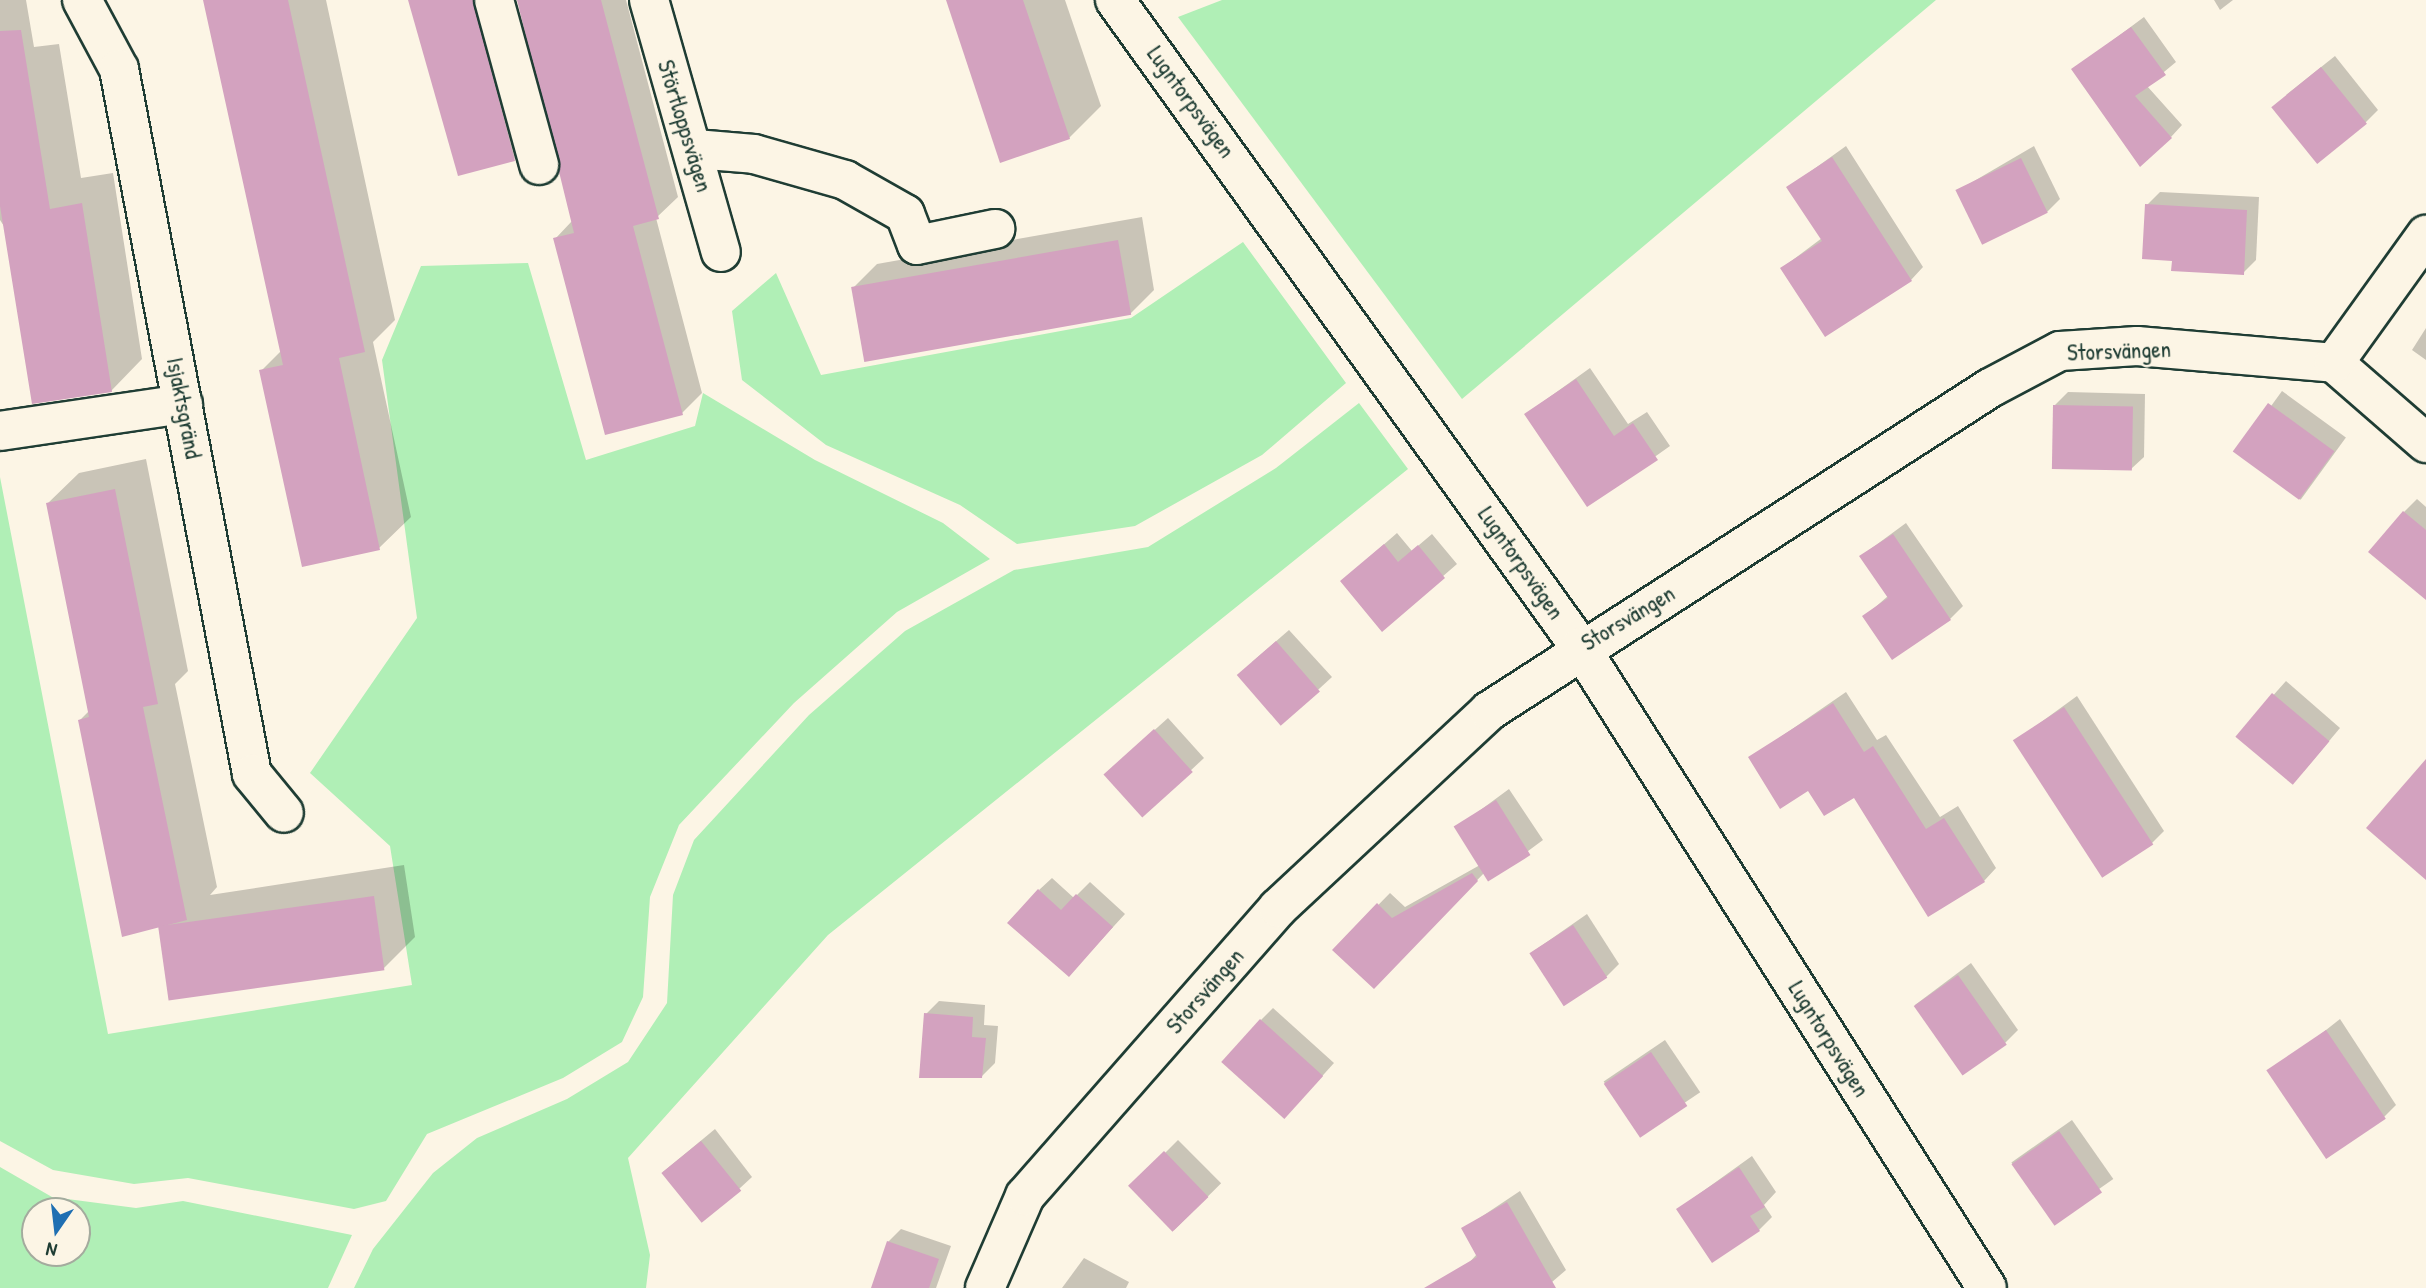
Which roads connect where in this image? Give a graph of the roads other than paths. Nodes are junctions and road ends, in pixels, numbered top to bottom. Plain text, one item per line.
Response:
1 (82, 0) edge
2 (494, 0) edge
3 (649, 0) edge
4 (1115, 0) edge
5 (695, 149) junction
6 (539, 165) dead end
7 (995, 229) dead end
8 (2426, 236) edge
9 (721, 253) dead end
10 (2334, 363) junction
11 (183, 404) junction
12 (0, 431) edge
13 (2426, 443) edge
14 (1580, 647) junction
15 (284, 813) dead end
16 (985, 1288) edge
17 (1987, 1288) edge

1 - 11 street, Isjaktsgränd
2 - 6 street
3 - 5 street, Störtloppsvägen
4 - 14 street, Lugntorpsvägen
5 - 7 street
5 - 9 street, Störtloppsvägen
8 - 10 street
10 - 13 street
10 - 14 street, Storsvängen
11 - 12 street
11 - 15 street, Isjaktsgränd
14 - 16 street, Storsvängen
14 - 17 street, Lugntorpsvägen

